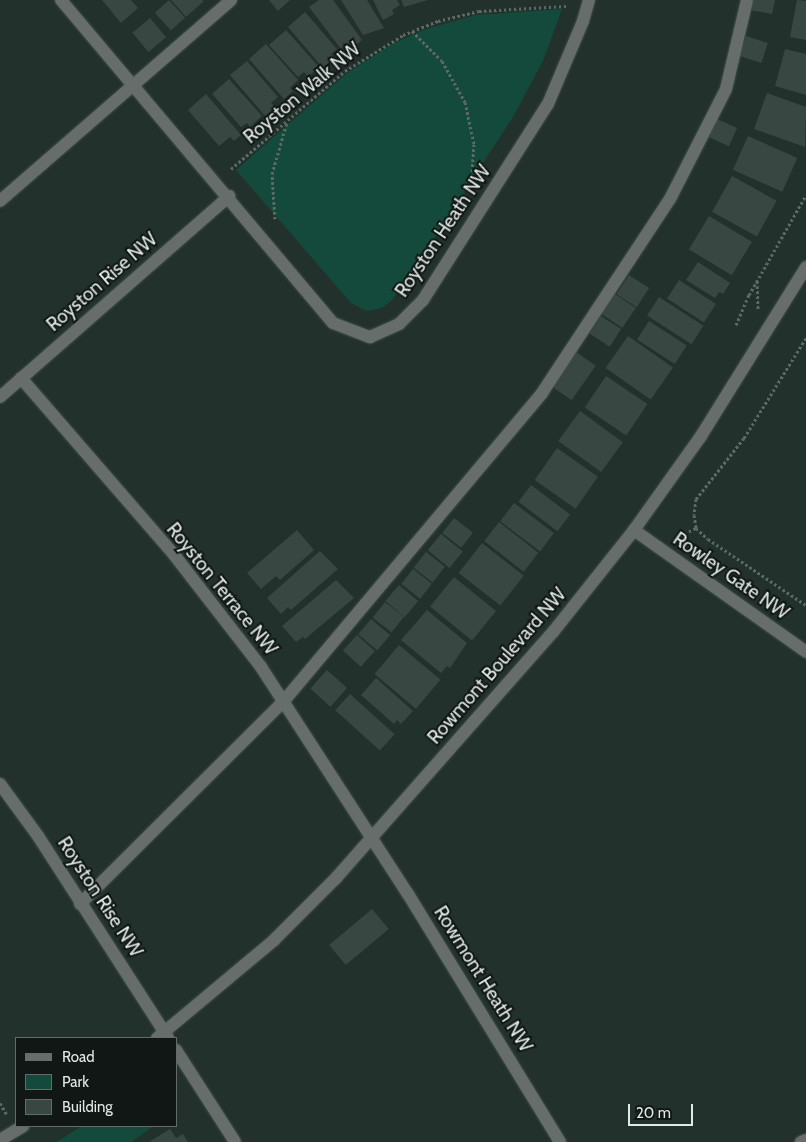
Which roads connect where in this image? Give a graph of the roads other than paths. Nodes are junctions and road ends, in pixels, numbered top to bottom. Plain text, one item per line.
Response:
1 (61, 0) edge
2 (231, 0) edge
3 (588, 0) edge
4 (747, 0) edge
5 (132, 84) junction
6 (230, 196) junction
7 (0, 201) edge
8 (806, 267) edge
9 (21, 378) junction
10 (0, 397) edge
11 (634, 530) junction
12 (806, 652) edge
13 (283, 702) junction
14 (0, 784) edge
15 (372, 838) junction
16 (80, 904) junction
17 (163, 1036) edge
18 (178, 1053) edge
19 (21, 1127) edge
20 (0, 1140) edge
21 (806, 1140) edge
22 (235, 1142) edge
23 (560, 1142) edge
24 (800, 1142) edge

1 - 5 street, Royston Heath NW
2 - 5 street
3 - 6 street, Royston Heath NW
4 - 13 street
5 - 6 street, Royston Heath NW
5 - 7 street
6 - 9 street, Royston Rise NW
8 - 11 street, Rowmont Boulevard NW
9 - 10 street, Royston Rise NW
9 - 13 street, Royston Terrace NW
11 - 12 street, Rowley Gate NW
11 - 15 street, Rowmont Boulevard NW
13 - 15 street, Royston Terrace NW
13 - 16 street
14 - 16 street, Royston Rise NW
15 - 17 street, Rowmont Boulevard NW
15 - 23 street, Rowmont Heath NW
16 - 17 street, Royston Rise NW
18 - 22 street
19 - 20 street
21 - 24 street

